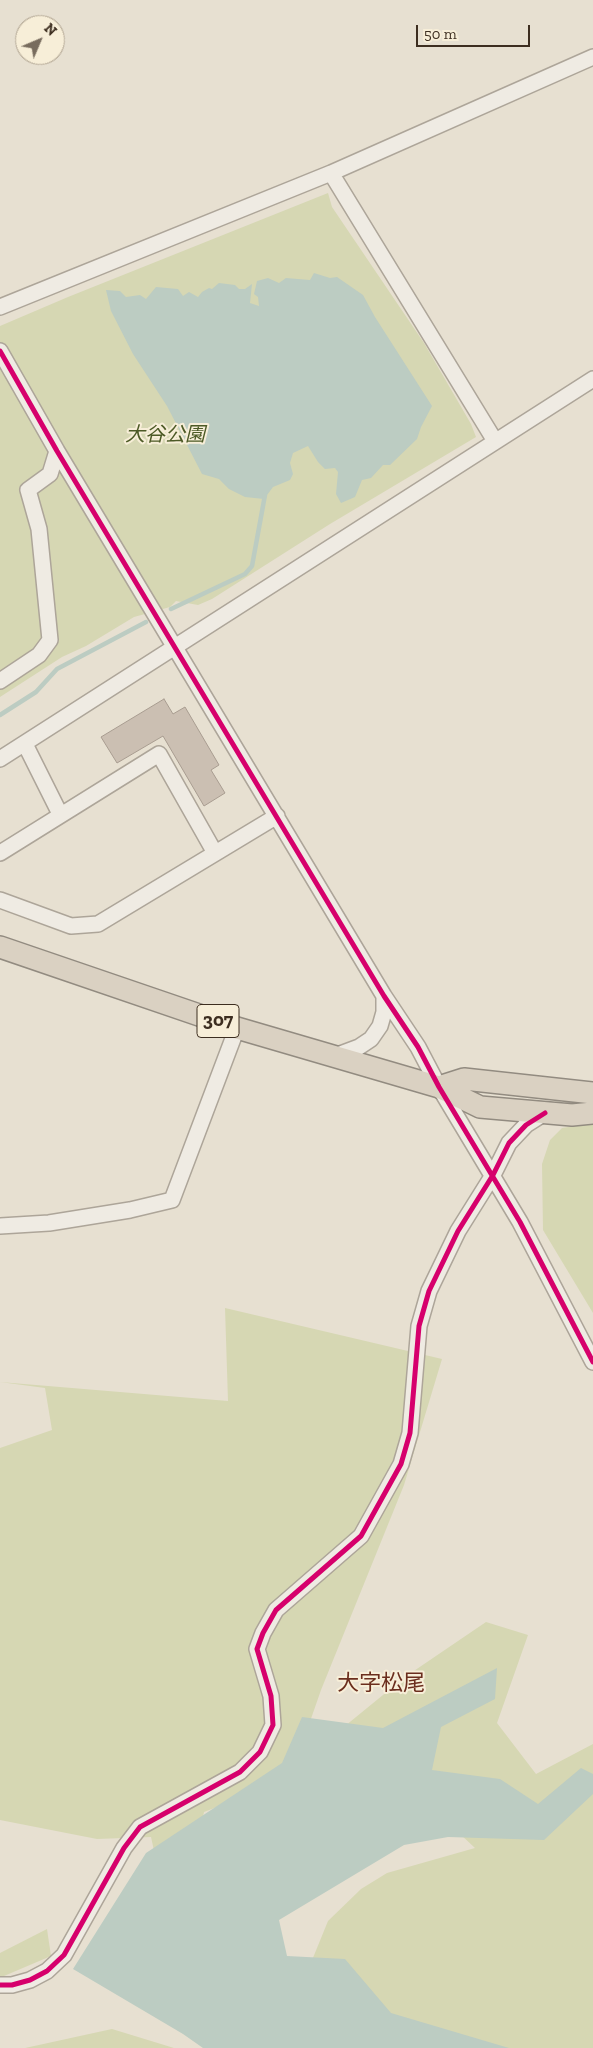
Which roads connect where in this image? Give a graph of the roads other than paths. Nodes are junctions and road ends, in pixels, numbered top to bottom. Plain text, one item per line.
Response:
1 (593, 57) edge
2 (331, 173) junction
3 (0, 307) edge
4 (0, 351) edge
5 (593, 379) edge
6 (495, 441) junction
7 (57, 451) junction
8 (176, 648) junction
9 (0, 681) edge
10 (25, 744) junction
11 (0, 759) edge
12 (60, 814) junction
13 (277, 816) junction
14 (0, 853) edge
15 (215, 853) junction
16 (0, 900) edge
17 (0, 947) edge
18 (384, 996) junction
19 (237, 1028) junction
20 (335, 1056) junction
21 (439, 1087) junction
22 (593, 1093) edge
23 (545, 1113) junction
24 (593, 1113) edge
25 (493, 1175) junction
26 (0, 1226) edge
27 (593, 1362) edge
28 (0, 1985) edge

1 - 2 street
2 - 3 street
2 - 6 street
4 - 7 street
5 - 6 street
6 - 8 street
7 - 8 street
7 - 9 street
8 - 10 street
8 - 13 street
10 - 11 street
10 - 12 street
12 - 14 street
12 - 15 street
13 - 15 street
13 - 18 street
15 - 16 street
17 - 19 highway, 307
18 - 20 street
18 - 21 street
19 - 20 highway, 307
19 - 26 street
20 - 21 highway, 307
21 - 22 highway
21 - 23 highway, 307
21 - 25 street
23 - 24 highway, 307
23 - 25 street
25 - 27 street
25 - 28 street

